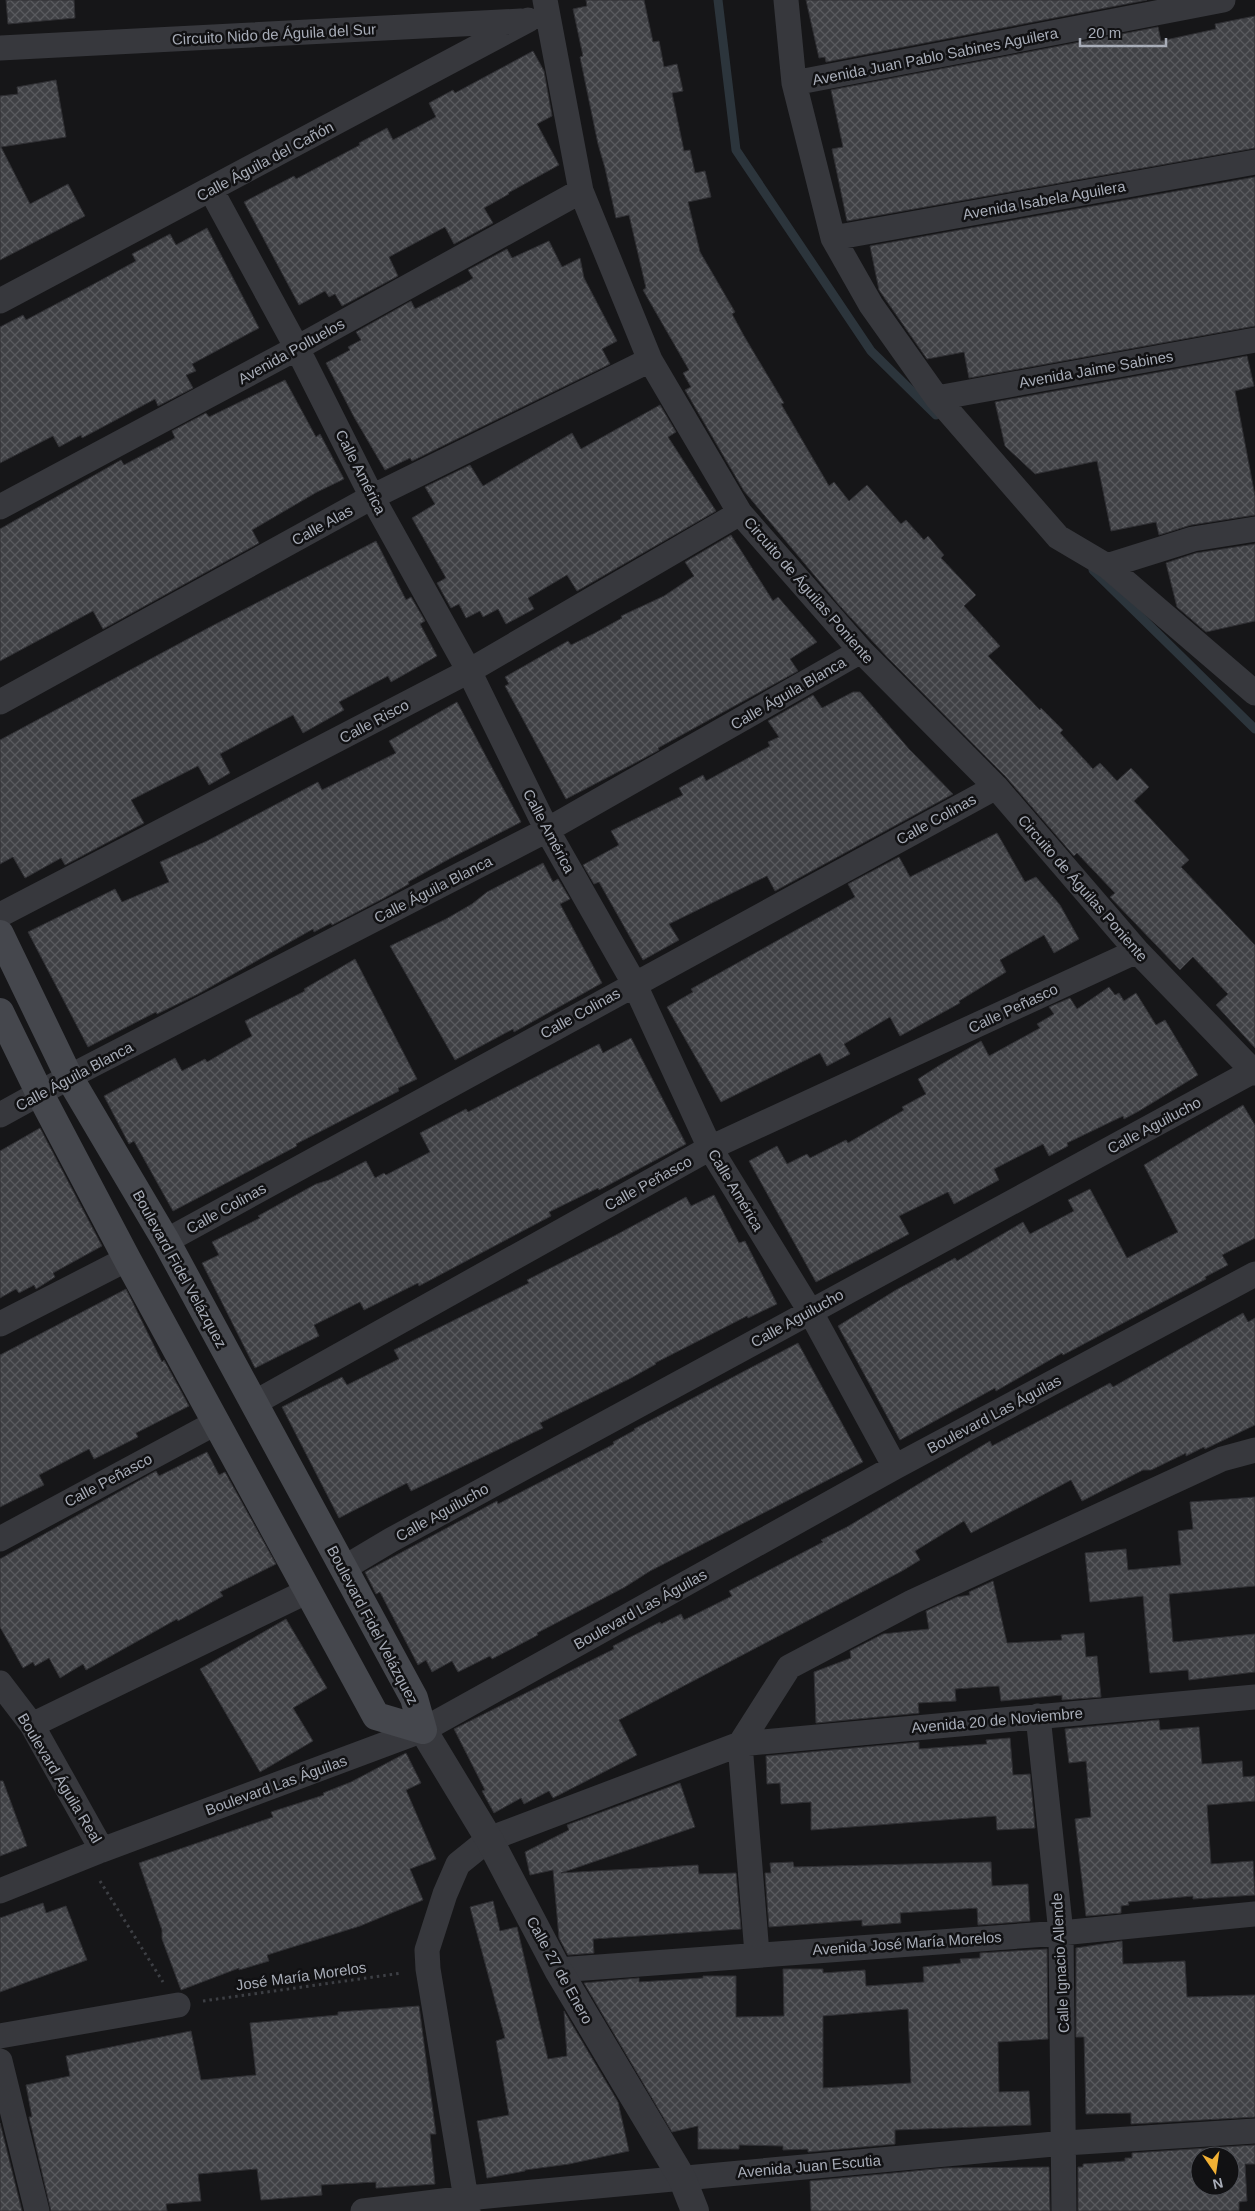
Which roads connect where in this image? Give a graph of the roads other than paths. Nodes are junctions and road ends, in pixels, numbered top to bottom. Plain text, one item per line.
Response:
1 (786, 0) edge
2 (1223, 0) edge
3 (540, 12) edge
4 (0, 48) edge
5 (794, 83) junction
6 (1255, 162) edge
7 (210, 190) junction
8 (581, 190) junction
9 (833, 238) junction
10 (0, 301) edge
11 (1255, 340) edge
12 (297, 348) junction
13 (650, 360) junction
14 (937, 398) junction
15 (372, 497) junction
16 (0, 507) edge
17 (740, 513) junction
18 (1255, 530) edge
19 (1107, 566) junction
20 (861, 651) junction
21 (469, 671) junction
22 (1255, 692) edge
23 (0, 702) edge
24 (996, 787) junction
25 (547, 830) junction
26 (0, 915) edge
27 (0, 934) edge
28 (1137, 951) junction
29 (634, 984) junction
30 (0, 1012) edge
31 (1254, 1072) edge
32 (69, 1077) junction
33 (40, 1094) junction
34 (0, 1115) edge
35 (710, 1148) junction
36 (166, 1241) junction
37 (127, 1259) junction
38 (1255, 1274) edge
39 (810, 1311) junction
40 (0, 1324) edge
41 (254, 1403) junction
42 (217, 1422) junction
43 (1255, 1450) edge
44 (895, 1467) junction
45 (0, 1539) edge
46 (344, 1568) junction
47 (308, 1591) junction
48 (0, 1683) edge
49 (1255, 1696) edge
50 (1038, 1716) junction
51 (32, 1725) junction
52 (424, 1730) junction
53 (740, 1744) junction
54 (489, 1839) junction
55 (94, 1853) junction
56 (0, 1891) edge
57 (1255, 1914) edge
58 (1061, 1932) junction
59 (757, 1954) junction
60 (558, 1970) junction
61 (178, 2005) road end
62 (0, 2036) edge
63 (0, 2061) edge
64 (1255, 2131) edge
65 (1065, 2143) junction
66 (682, 2178) junction
67 (468, 2205) edge
68 (37, 2211) edge
69 (363, 2211) edge
70 (695, 2211) edge
71 (1064, 2211) edge

1 - 5 street
2 - 5 street, Avenida Juan Pablo Sabines Aguilera
3 - 4 street, Circuito Nido de Águila del Sur
3 - 7 street, Calle Águila del Cañón
3 - 8 street, Circuito de Águilas Poniente
5 - 9 street
6 - 9 street, Avenida Isabela Aguilera
7 - 10 street, Calle Águila del Cañón
7 - 12 street, Calle América
8 - 12 street, Avenida Polluelos
8 - 13 street, Circuito de Águilas Poniente
9 - 14 street
11 - 14 street, Avenida Jaime Sabines
12 - 15 street, Calle América
12 - 16 street, Avenida Polluelos
13 - 15 street, Calle Alas
13 - 17 street, Circuito de Águilas Poniente
14 - 19 street
15 - 21 street, Calle América
15 - 23 street, Calle Alas
17 - 20 street, Circuito de Águilas Poniente
17 - 21 street, Calle Risco
18 - 19 street
19 - 22 street
20 - 24 street, Circuito de Águilas Poniente
20 - 25 street, Calle Águila Blanca
21 - 25 street, Calle América
21 - 26 street, Calle Risco
24 - 28 street, Circuito de Águilas Poniente
24 - 29 street, Calle Colinas
25 - 29 street, Calle América
25 - 32 street, Calle Águila Blanca
27 - 32 main road, Boulevard Fidel Velázquez
28 - 31 street, Circuito de Águilas Poniente
28 - 35 street, Calle Peñasco
29 - 35 street, Calle América
29 - 36 street, Calle Colinas
30 - 33 main road, Boulevard Fidel Velázquez
31 - 39 street, Calle Aguilucho
32 - 33 street, Calle Águila Blanca
32 - 36 main road, Boulevard Fidel Velázquez
33 - 34 street, Calle Águila Blanca
33 - 37 main road, Boulevard Fidel Velázquez
35 - 39 street, Calle América
35 - 41 street, Calle Peñasco
36 - 41 main road, Boulevard Fidel Velázquez
37 - 40 street
37 - 42 main road, Boulevard Fidel Velázquez
38 - 44 street, Boulevard Las Águilas
39 - 44 street, Calle América
39 - 46 street, Calle Aguilucho
41 - 46 main road, Boulevard Fidel Velázquez
42 - 45 street, Calle Peñasco
42 - 47 main road, Boulevard Fidel Velázquez
43 - 53 street
44 - 52 street, Boulevard Las Águilas
46 - 52 main road, Boulevard Fidel Velázquez
47 - 51 street
47 - 52 main road, Boulevard Fidel Velázquez
48 - 51 street, Boulevard Águila Real
49 - 50 street, Avenida 20 de Noviembre
50 - 53 street, Avenida 20 de Noviembre
50 - 58 street, Calle Ignacio Allende
51 - 55 street, Boulevard Águila Real
52 - 54 street, Calle 27 de Enero
52 - 55 street, Boulevard Las Águilas
53 - 54 street, Avenida 20 de Noviembre
53 - 59 street
54 - 60 street, Calle 27 de Enero
54 - 67 street, Avenida 20 de Noviembre
55 - 56 street, Boulevard Las Águilas
57 - 58 street, Avenida José María Morelos
58 - 59 street, Avenida José María Morelos
58 - 65 street, Calle Ignacio Allende
59 - 60 street, Avenida José María Morelos
60 - 66 street, Calle 27 de Enero
61 - 62 street
63 - 68 street
64 - 65 street, Avenida Juan Escutia
65 - 66 street, Avenida Juan Escutia
65 - 71 street, Calle Ignacio Allende
66 - 67 street, Avenida Juan Escutia
66 - 70 street, Calle 27 de Enero
67 - 69 street, Avenida Juan Escutia

